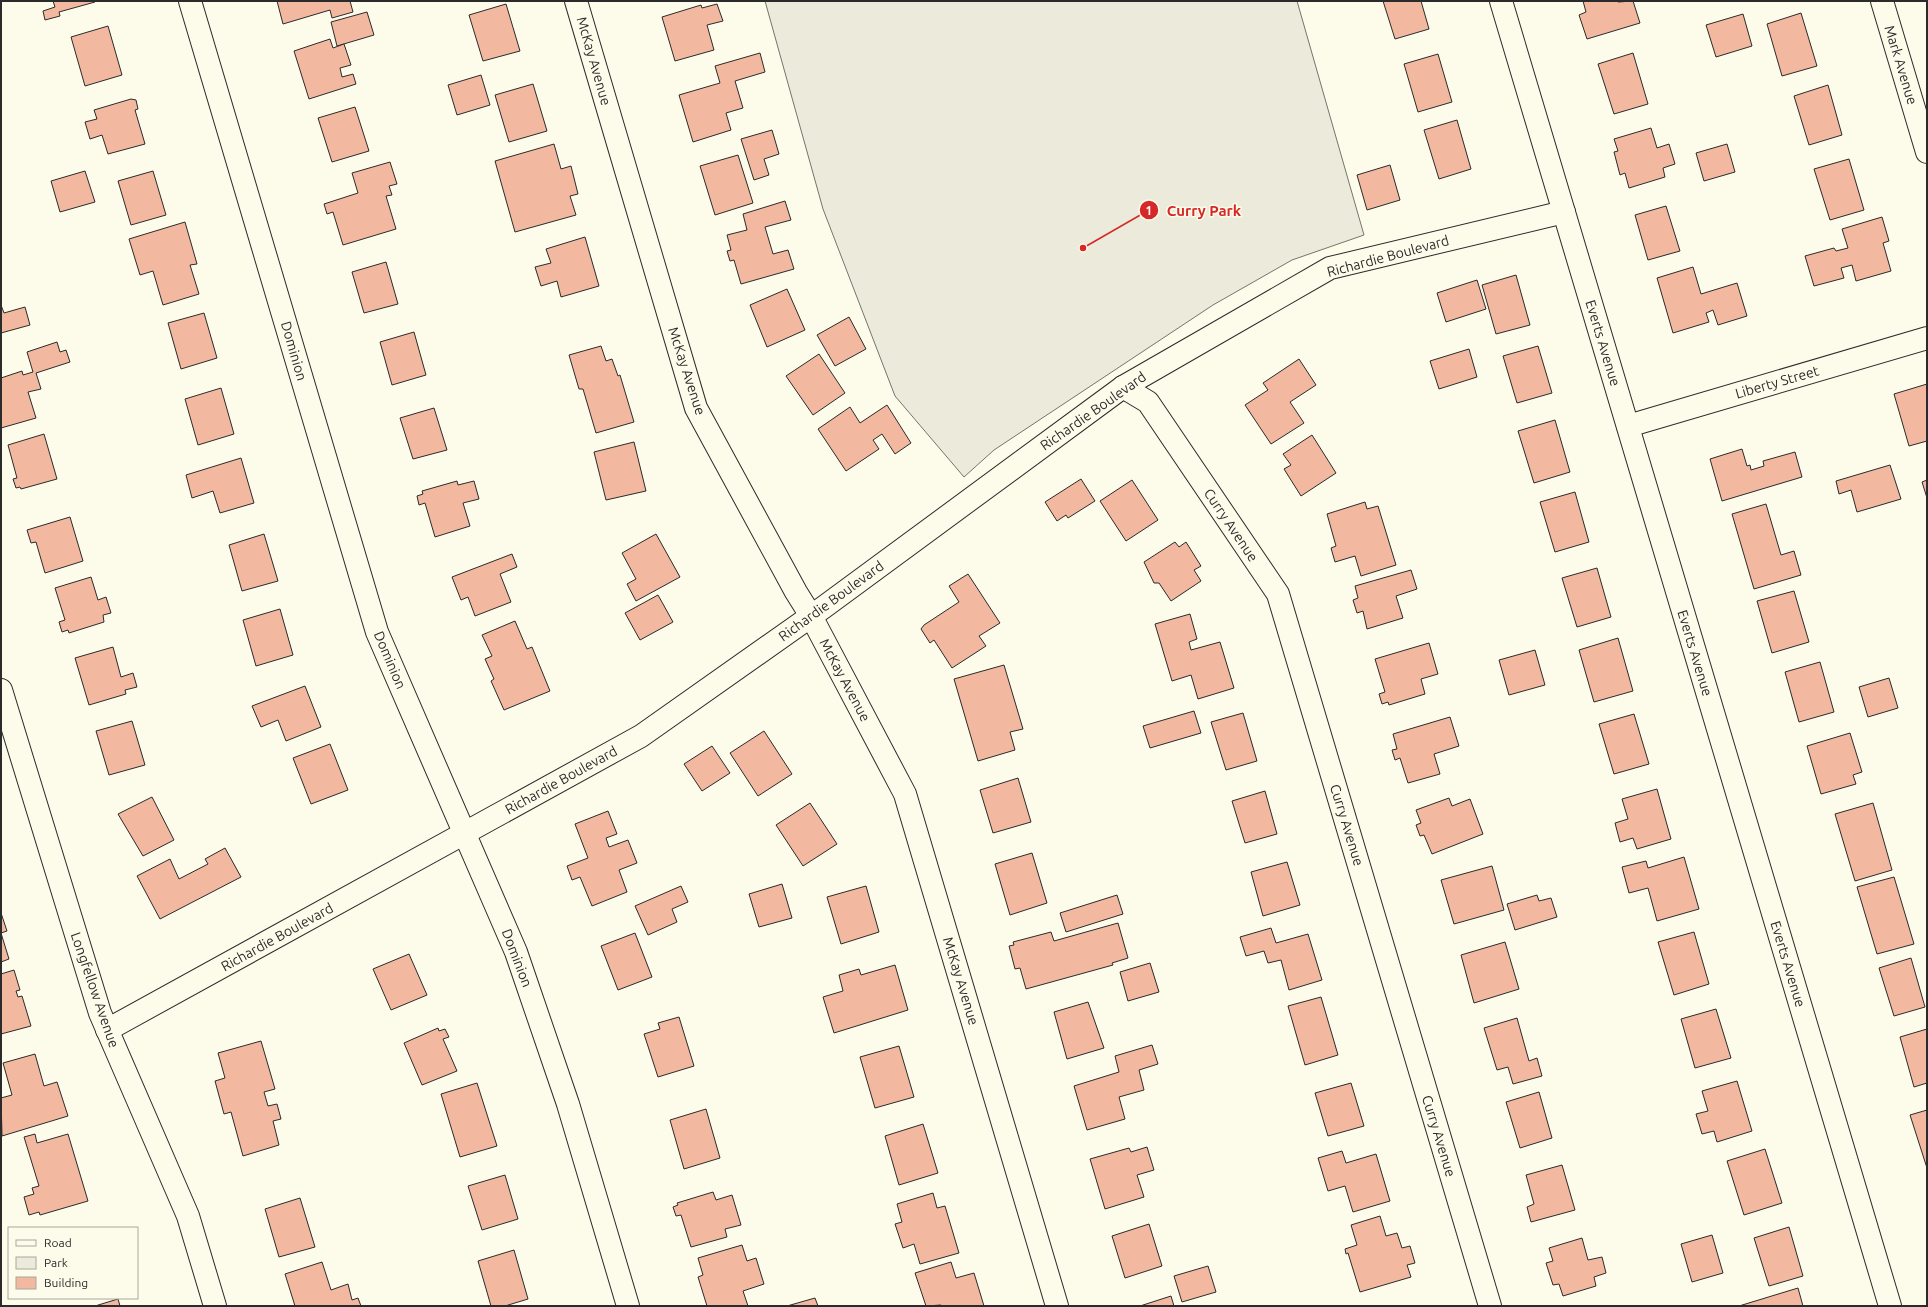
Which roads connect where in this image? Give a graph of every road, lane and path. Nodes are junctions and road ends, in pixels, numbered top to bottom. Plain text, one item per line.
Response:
1 (190, 1) edge
2 (576, 1) edge
3 (1501, 1) edge
4 (1882, 1) edge
5 (1927, 152) edge
6 (1564, 212) junction
7 (1927, 338) edge
8 (1123, 387) junction
9 (1628, 426) junction
10 (811, 616) junction
11 (1, 690) edge
12 (465, 832) junction
13 (107, 1030) junction
14 (215, 1306) edge
15 (628, 1306) edge
16 (1057, 1306) edge
17 (1490, 1306) edge
18 (1890, 1306) edge

1 - 12 street, Dominion
2 - 10 street, McKay Avenue
3 - 6 street, Everts Avenue
4 - 5 street, Mark Avenue
6 - 8 street, Richardie Boulevard
6 - 9 street, Everts Avenue
7 - 9 street, Liberty Street
8 - 10 street, Richardie Boulevard
8 - 17 street, Curry Avenue
9 - 18 street, Everts Avenue
10 - 12 street, Richardie Boulevard
10 - 16 street, McKay Avenue
11 - 13 street, Longfellow Avenue
12 - 13 street, Richardie Boulevard
12 - 15 street, Dominion
13 - 14 street, Longfellow Avenue

